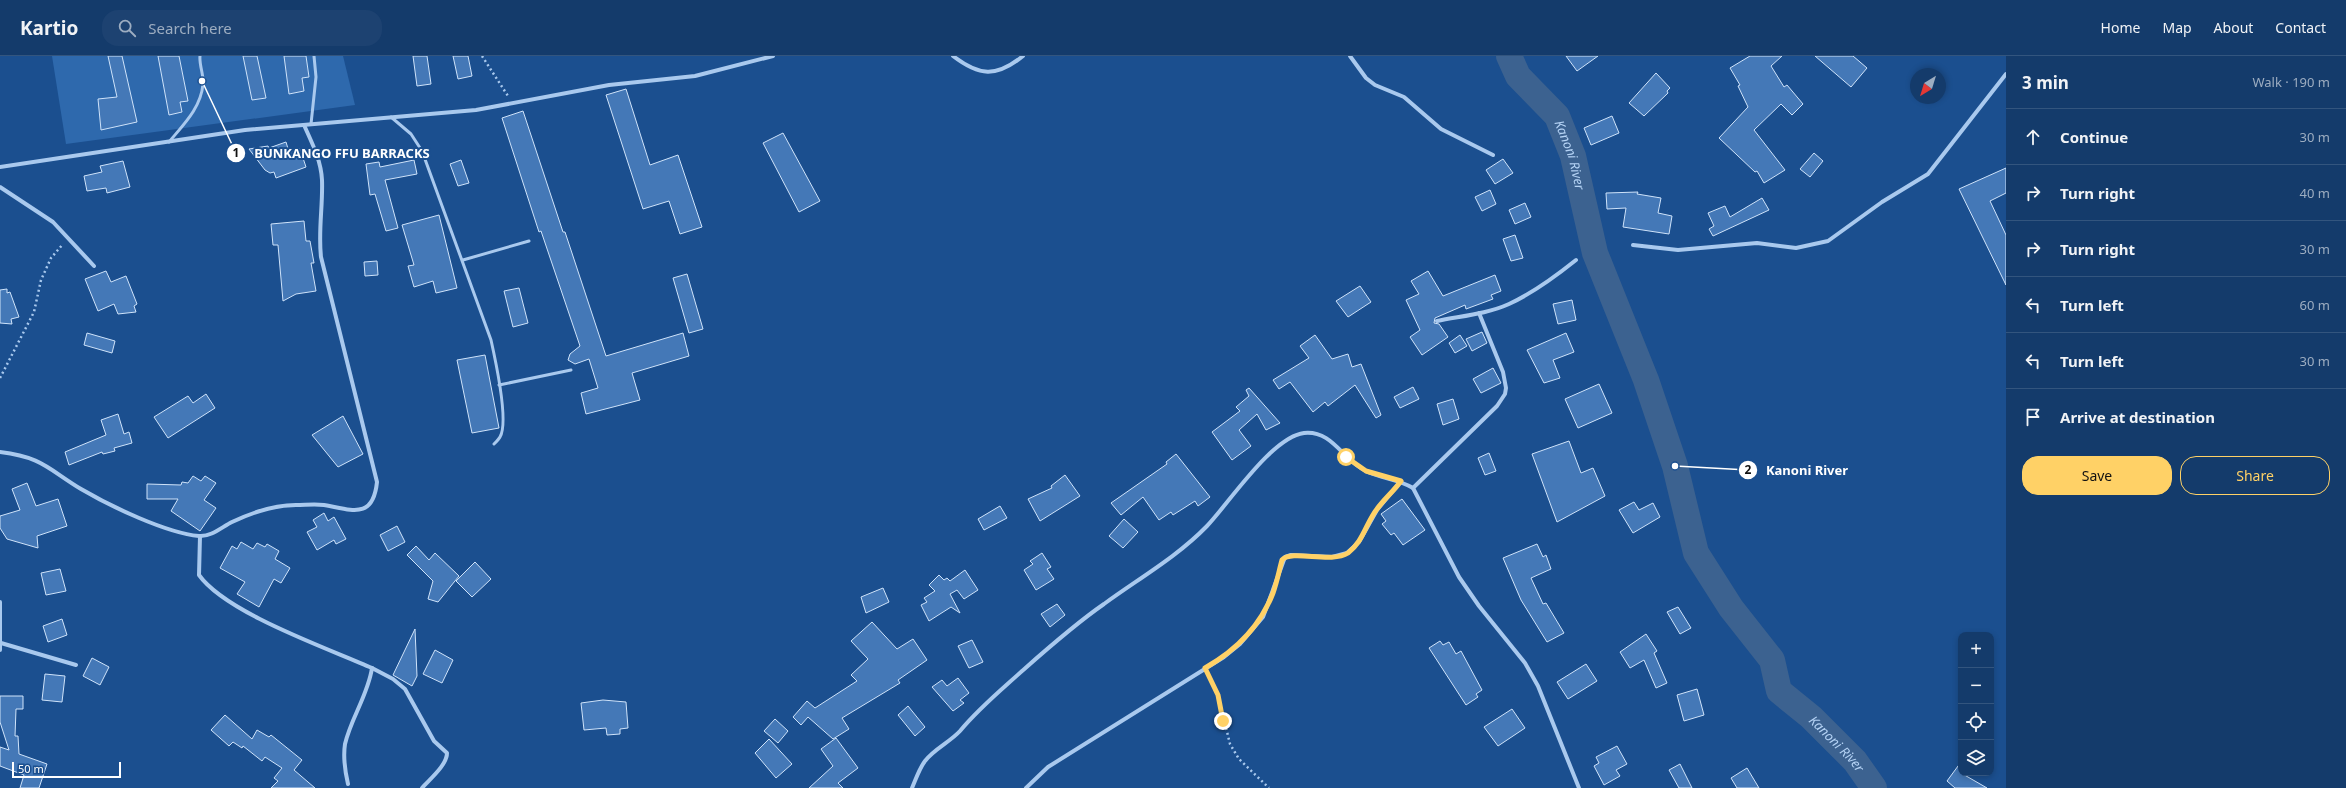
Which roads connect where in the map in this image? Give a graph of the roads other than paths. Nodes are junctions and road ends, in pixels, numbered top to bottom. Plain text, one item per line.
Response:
1 (200, 56) edge
2 (314, 56) edge
3 (773, 56) edge
4 (953, 56) edge
5 (1023, 56) edge
6 (1350, 56) edge
7 (2006, 74) edge
8 (391, 117) junction
9 (311, 124) junction
10 (304, 125) junction
11 (168, 143) junction
12 (1493, 155) dead end
13 (0, 167) edge
14 (0, 187) edge
15 (529, 241) dead end
16 (1633, 245) dead end
17 (462, 260) junction
18 (1576, 260) dead end
19 (94, 266) dead end
20 (1479, 314) junction
21 (1437, 322) dead end
22 (571, 370) dead end
23 (499, 385) junction
24 (494, 444) dead end
25 (0, 452) edge
26 (1401, 481) junction
27 (1413, 488) junction
28 (200, 536) junction
29 (0, 602) edge
30 (1, 643) junction
31 (0, 650) edge
32 (76, 665) dead end
33 (372, 668) junction
34 (348, 784) dead end
35 (422, 788) edge
36 (912, 788) edge
37 (1026, 788) edge
38 (1579, 788) edge

1 - 11 lane
2 - 9 lane
3 - 8 street
4 - 5 street
6 - 12 street
7 - 16 street
8 - 9 street
8 - 17 lane
9 - 10 street
10 - 11 street
10 - 28 street
11 - 13 street
14 - 19 street
15 - 17 lane
17 - 23 lane
18 - 20 street
20 - 21 street
20 - 27 street
22 - 23 lane
23 - 24 lane
25 - 28 street
26 - 27 street
26 - 36 street
26 - 37 street
27 - 38 street
28 - 33 street
29 - 30 street
30 - 31 street
30 - 32 street
33 - 34 street
33 - 35 street

